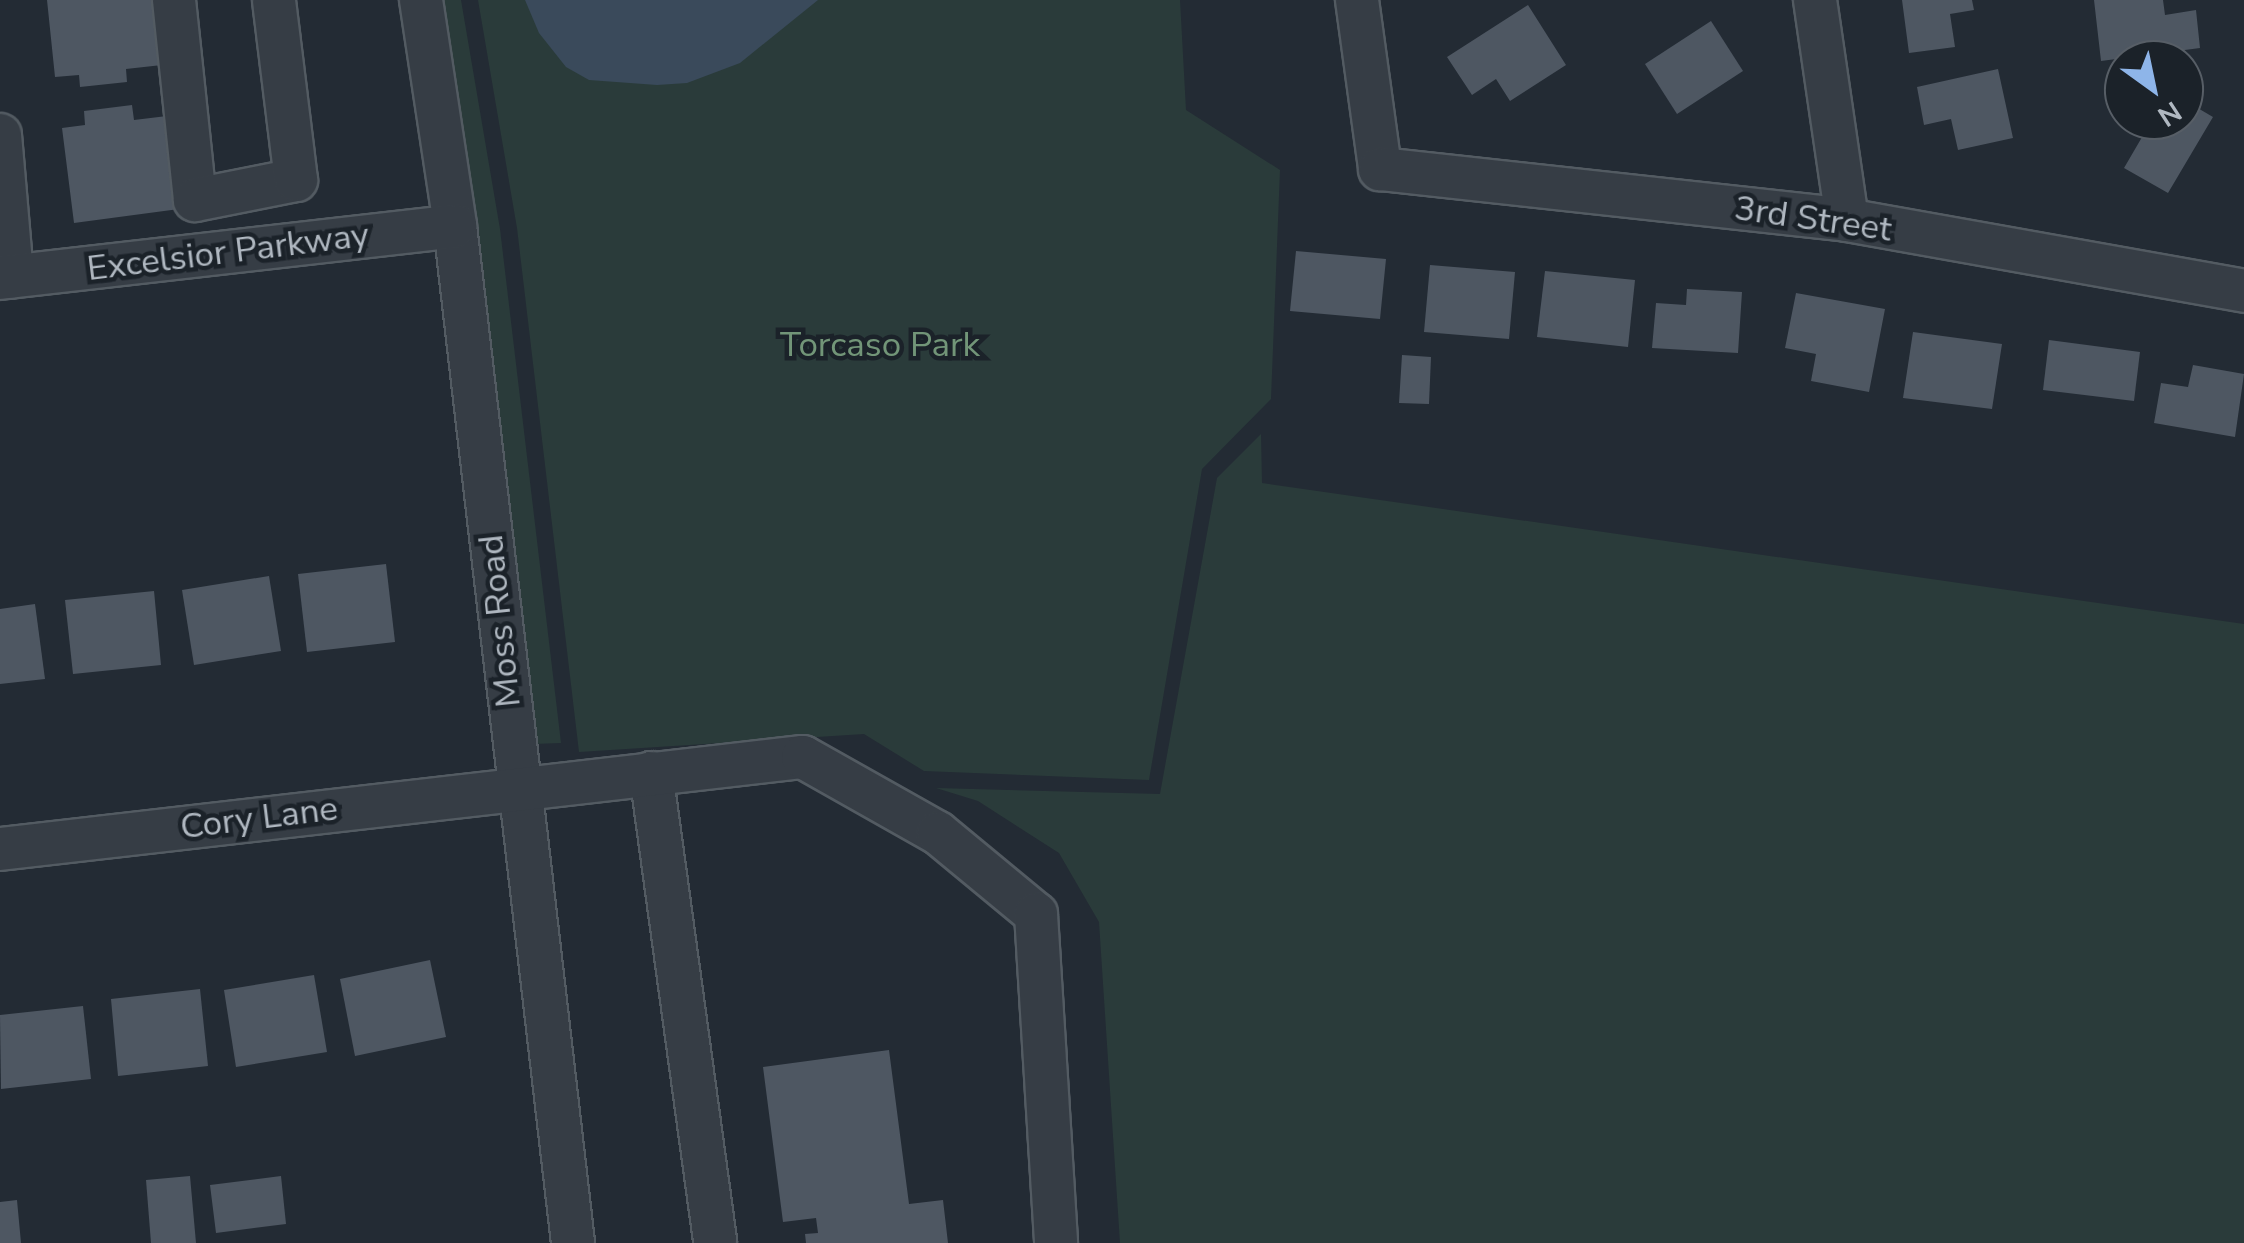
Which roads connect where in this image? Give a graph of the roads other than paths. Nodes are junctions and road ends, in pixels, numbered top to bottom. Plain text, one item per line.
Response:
1 (174, 0) edge
2 (274, 0) edge
3 (421, 0) edge
4 (1357, 0) edge
5 (1815, 0) edge
6 (0, 134) edge
7 (1846, 220) junction
8 (455, 226) junction
9 (6, 277) edge
10 (2244, 291) edge
11 (652, 773) junction
12 (518, 786) junction
13 (0, 849) edge
14 (573, 1243) edge
15 (714, 1243) edge
16 (1056, 1243) edge

1 - 2 street
3 - 8 street, Moss Road
4 - 7 street, 3rd Street
5 - 7 street
6 - 9 street
7 - 10 street, 3rd Street
8 - 9 street, Excelsior Parkway
8 - 12 street, Moss Road
11 - 12 street, Cory Lane
11 - 15 street
11 - 16 street, Cory Lane
12 - 13 street, Cory Lane
12 - 14 street, Moss Road

